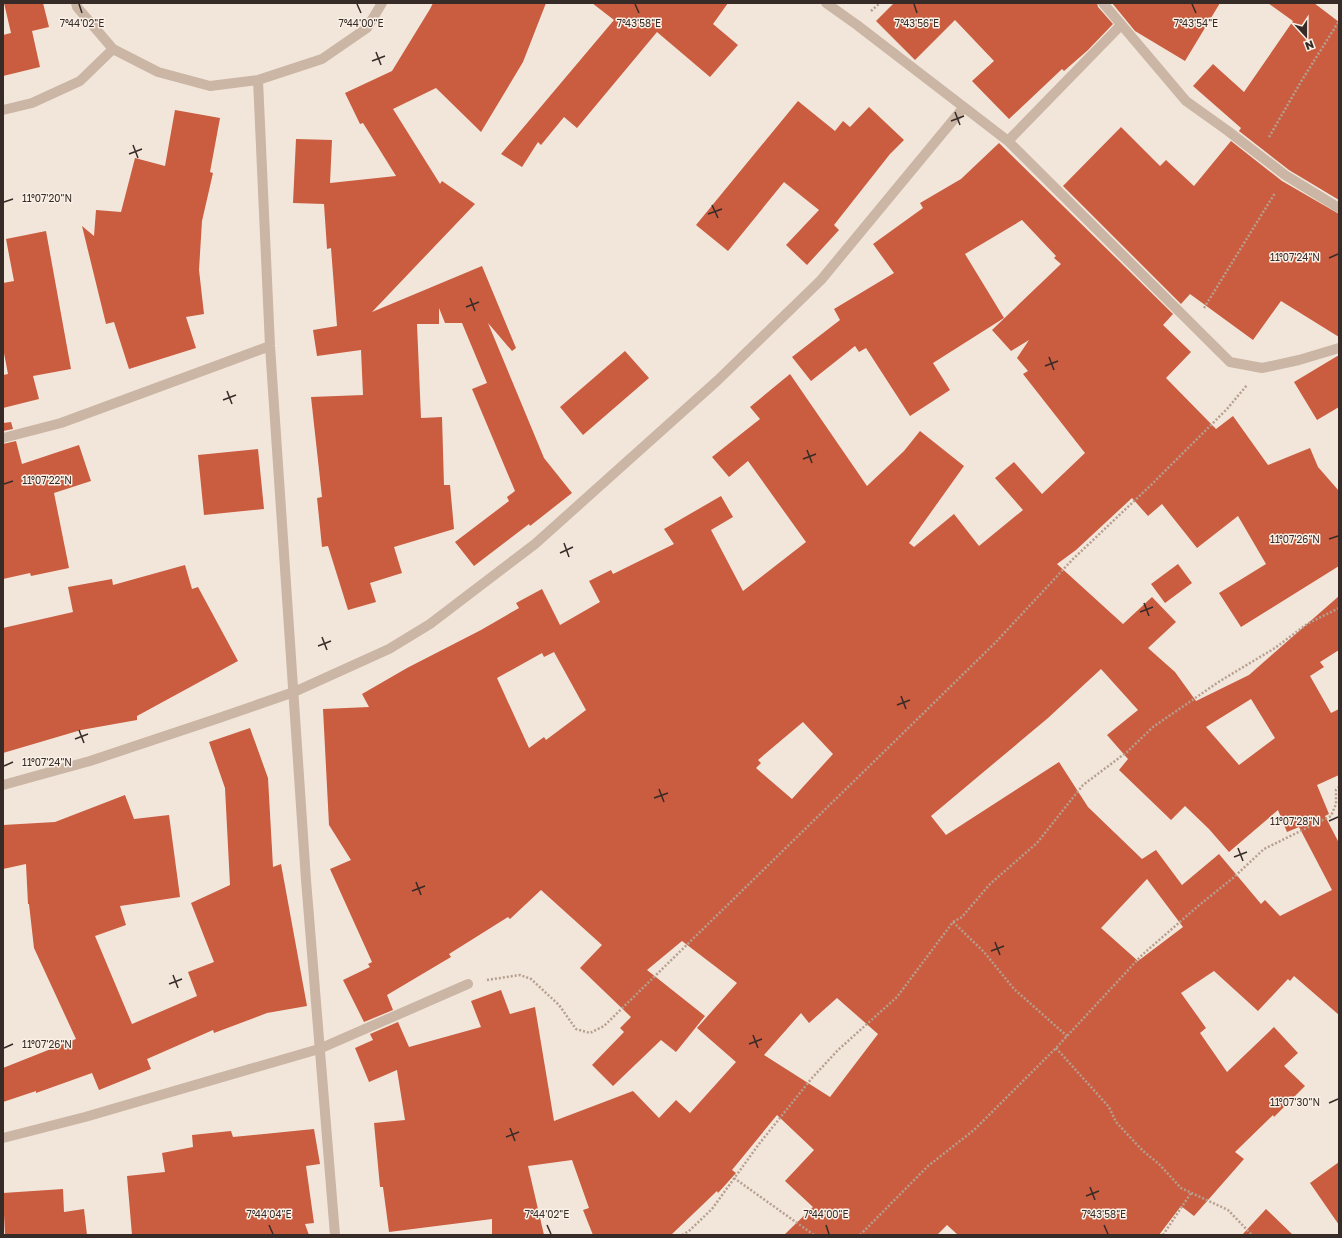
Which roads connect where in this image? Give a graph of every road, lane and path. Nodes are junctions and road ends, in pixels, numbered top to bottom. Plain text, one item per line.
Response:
1 (76, 3) edge
2 (382, 3) edge
3 (826, 3) edge
4 (1103, 3) edge
5 (1339, 21) edge
6 (1121, 25) junction
7 (113, 49) junction
8 (258, 80) junction
9 (964, 107) junction
10 (3, 110) edge
11 (1008, 141) junction
12 (1258, 154) junction
13 (1285, 175) junction
14 (1339, 208) edge
15 (1192, 326) junction
16 (270, 346) junction
17 (1339, 348) edge
18 (1262, 368) junction
19 (3, 438) edge
20 (1339, 608) edge
21 (294, 692) junction
22 (3, 786) edge
23 (1339, 787) edge
24 (953, 922) junction
25 (468, 984) joint
26 (1067, 1036) junction
27 (1056, 1048) junction
28 (319, 1049) junction
29 (3, 1138) edge
30 (734, 1178) junction
31 (1191, 1193) junction
32 (335, 1235) edge
33 (682, 1235) edge
34 (814, 1235) edge
35 (860, 1235) edge
36 (1163, 1235) edge
37 (1252, 1235) edge

1 - 7 street
2 - 8 street
3 - 9 street
4 - 6 street
5 - 12 path
6 - 11 street
6 - 12 street
7 - 8 street
7 - 10 street
8 - 16 street
9 - 11 street
9 - 21 street
11 - 15 street
12 - 13 street
13 - 14 street
13 - 15 path
15 - 18 street
16 - 19 street
16 - 21 street
17 - 18 street
18 - 25 path
20 - 24 path
21 - 22 street
21 - 28 street
23 - 26 path
24 - 26 path
24 - 30 path
25 - 28 street
26 - 27 path
27 - 31 path
27 - 35 path
28 - 29 street
28 - 32 street
30 - 33 path
30 - 34 path
31 - 36 path
31 - 37 path

